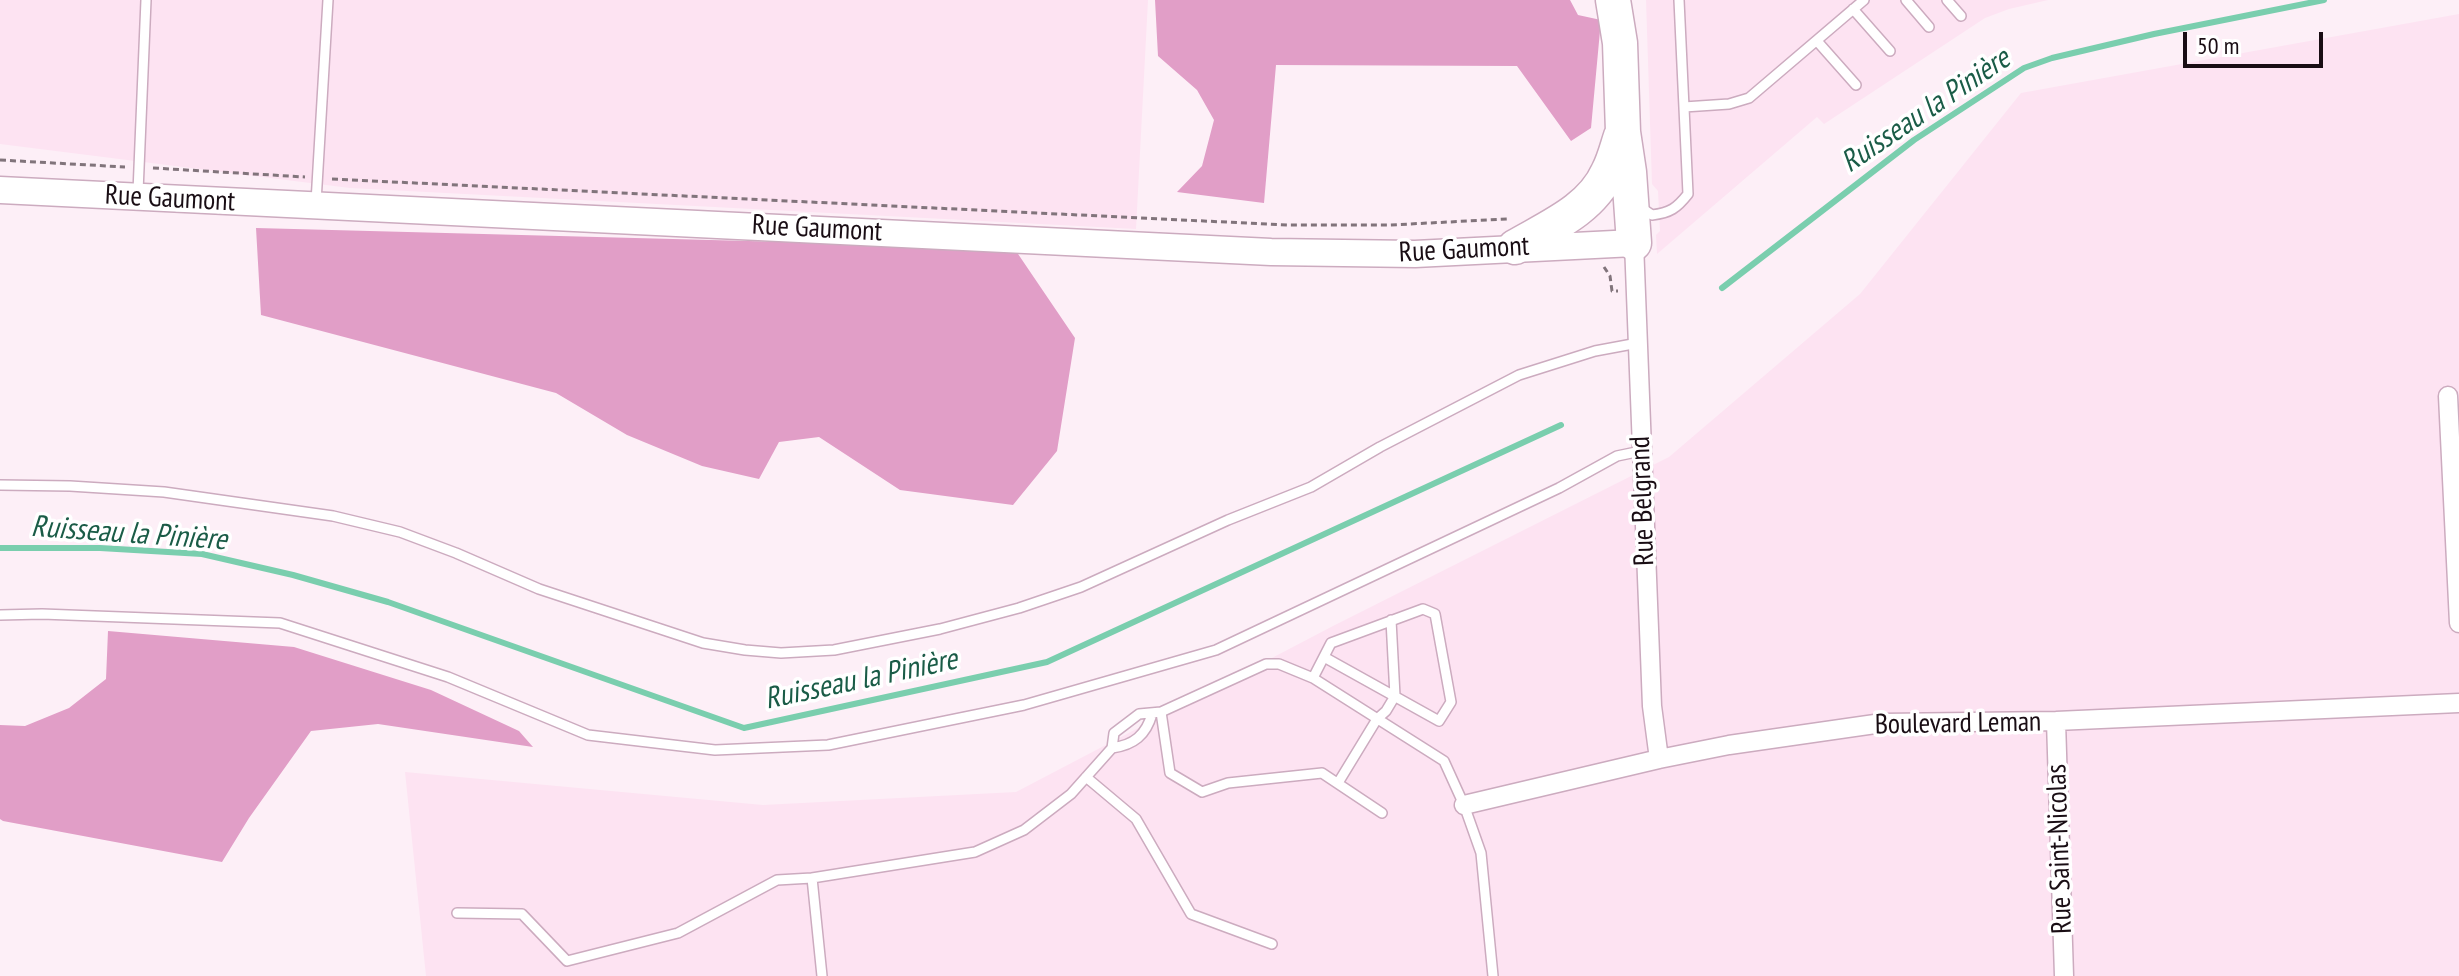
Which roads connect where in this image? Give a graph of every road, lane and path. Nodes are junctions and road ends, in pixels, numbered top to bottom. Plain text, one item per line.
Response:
1 (146, 0) edge
2 (328, 0) edge
3 (1613, 0) edge
4 (1679, 0) edge
5 (1864, 0) edge
6 (1906, 0) edge
7 (1947, 0) edge
8 (1853, 9) junction
9 (1961, 16) dead end
10 (1929, 27) dead end
11 (1817, 41) junction
12 (1890, 51) dead end
13 (1856, 85) dead end
14 (1684, 107) junction
15 (1623, 132) junction
16 (0, 160) edge
17 (127, 167) dead end
18 (150, 168) dead end
19 (311, 178) dead end
20 (333, 179) dead end
21 (0, 190) edge
22 (137, 197) junction
23 (316, 206) junction
24 (1639, 220) junction
25 (1514, 233) junction
26 (1597, 262) dead end
27 (1612, 291) dead end
28 (1638, 343) junction
29 (2448, 396) dead end
30 (1641, 451) junction
31 (0, 485) edge
32 (0, 615) edge
33 (1391, 620) junction
34 (2459, 623) edge
35 (1324, 657) junction
36 (1313, 678) junction
37 (1395, 696) junction
38 (2459, 703) edge
39 (1156, 713) junction
40 (1377, 719) junction
41 (2056, 721) junction
42 (1112, 748) junction
43 (1659, 759) junction
44 (1086, 777) junction
45 (1338, 783) junction
46 (1464, 805) junction
47 (1382, 813) dead end
48 (812, 878) junction
49 (457, 913) dead end
50 (1272, 944) dead end
51 (822, 976) edge
52 (1493, 976) edge
53 (2064, 976) edge

1 - 22 lane
2 - 23 lane
3 - 15 highway
4 - 14 lane
5 - 8 lane
6 - 10 lane
7 - 9 lane
8 - 11 lane
8 - 12 lane
11 - 13 lane
11 - 14 lane
14 - 24 lane
15 - 24 highway
15 - 25 highway
16 - 17 path, Rue Gaumont
18 - 19 path, Rue Gaumont
20 - 25 path, Rue Gaumont
21 - 22 street, Rue Gaumont
22 - 23 street, Rue Gaumont
23 - 25 street, Rue Gaumont
24 - 25 street, Rue Gaumont
24 - 28 street, Rue Belgrand
26 - 27 path
28 - 30 street, Rue Belgrand
28 - 31 lane
29 - 34 street
30 - 32 lane
30 - 43 street, Rue Belgrand
33 - 35 lane
33 - 37 lane
33 - 37 lane
35 - 36 lane
35 - 37 lane
36 - 39 lane
36 - 40 lane
37 - 40 lane
38 - 41 street, Boulevard Leman
39 - 42 lane
39 - 42 lane
39 - 45 lane
40 - 45 lane
40 - 46 lane
41 - 43 street, Boulevard Leman
41 - 53 street, Rue Saint-Nicolas
42 - 44 lane
43 - 46 street, Boulevard Leman
44 - 48 lane
44 - 50 lane
45 - 47 lane
46 - 52 lane
48 - 49 lane
48 - 51 lane

